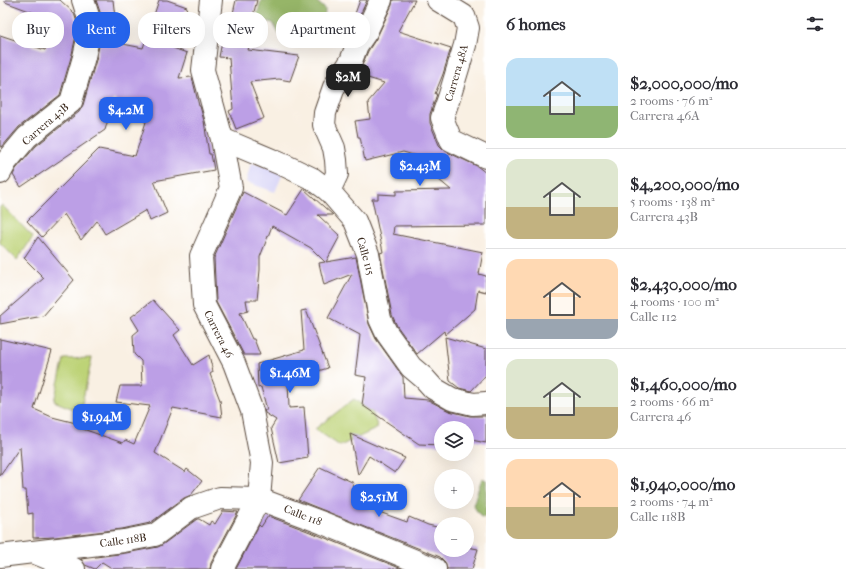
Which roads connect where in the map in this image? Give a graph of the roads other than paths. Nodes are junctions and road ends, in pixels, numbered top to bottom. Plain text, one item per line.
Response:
1 (83, 0) edge
2 (211, 0) edge
3 (381, 0) edge
4 (438, 0) edge
5 (222, 140) junction
6 (486, 157) edge
7 (0, 173) edge
8 (329, 191) junction
9 (480, 404) edge
10 (259, 499) junction
11 (32, 552) junction
12 (0, 556) edge
13 (74, 569) edge
14 (222, 569) edge
15 (434, 569) edge

1 - 7 street, Carrera 43B
2 - 5 street, Carrera 46
3 - 8 street
4 - 6 street, Carrera 48A
5 - 8 street, Calle 115
5 - 10 street, Carrera 46
8 - 9 street, Calle 115
10 - 11 street, Calle 118B
10 - 14 street, Carrera 46
10 - 15 street, Calle 118
11 - 12 street, Calle 118B
11 - 13 street

